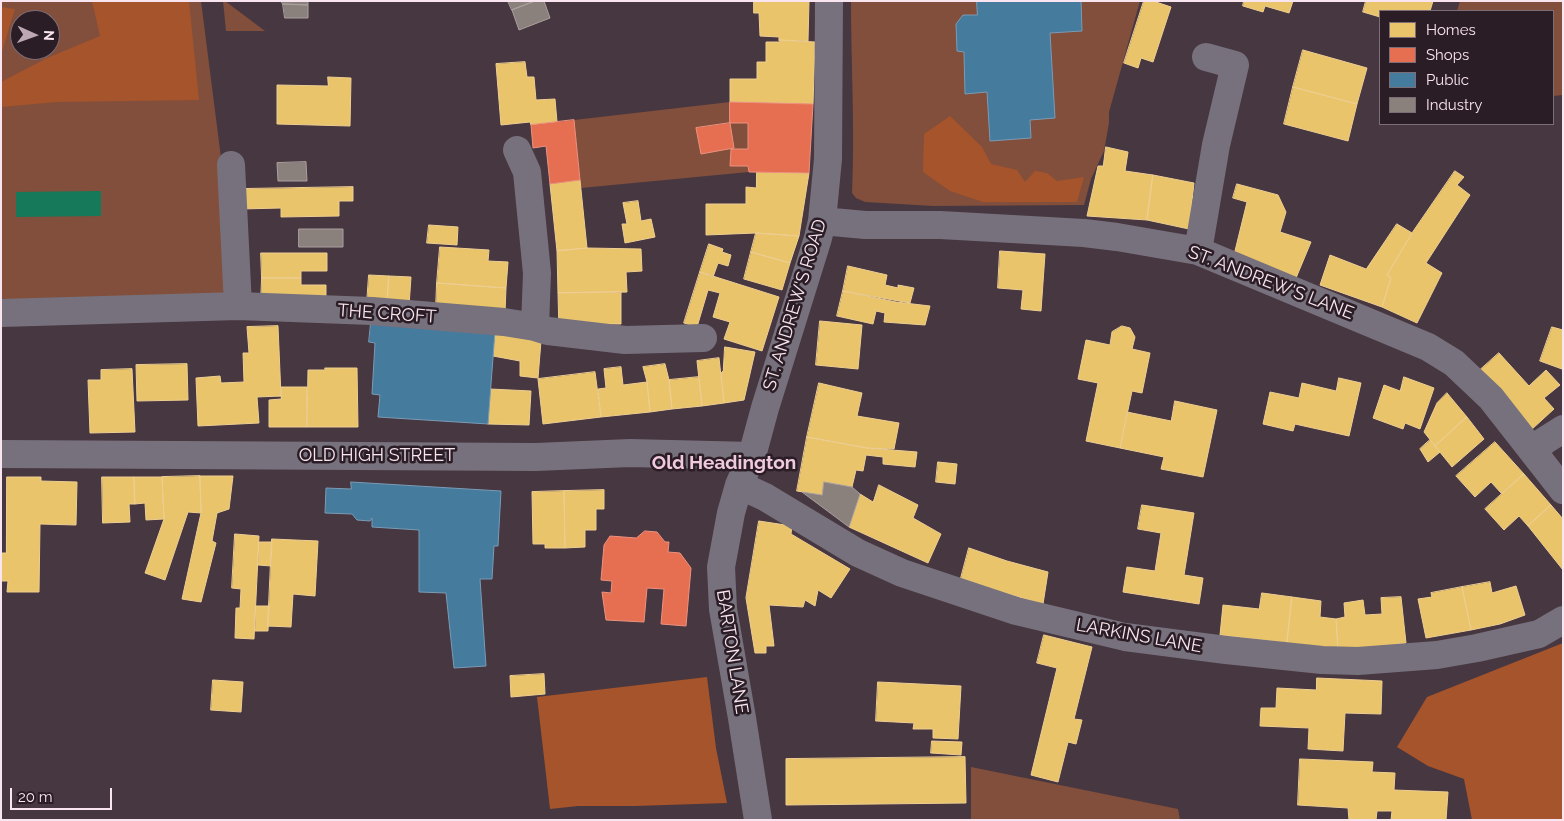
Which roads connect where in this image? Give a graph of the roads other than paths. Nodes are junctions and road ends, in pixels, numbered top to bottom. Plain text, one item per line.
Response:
1 (830, 1) edge
2 (1206, 57) dead end
3 (517, 150) dead end
4 (231, 164) dead end
5 (822, 221) junction
6 (1198, 251) junction
7 (238, 306) junction
8 (1, 313) edge
9 (535, 327) junction
10 (703, 338) dead end
11 (1563, 429) edge
12 (1534, 452) junction
13 (1, 454) edge
14 (752, 456) junction
15 (740, 485) junction
16 (1563, 490) edge
17 (1563, 620) edge
18 (758, 820) edge

1 - 5 street, ST. ANDREW'S ROAD
2 - 6 street
3 - 9 street
4 - 7 street
5 - 6 street, ST. ANDREW'S LANE
5 - 14 street, ST. ANDREW'S ROAD
6 - 12 street, ST. ANDREW'S LANE
7 - 8 street, THE CROFT
7 - 9 street, THE CROFT
9 - 10 street, THE CROFT
11 - 12 street
12 - 16 street, ST. ANDREW'S LANE
13 - 14 street, OLD HIGH STREET
14 - 15 street, ST. ANDREW'S ROAD
15 - 17 street, LARKINS LANE
15 - 18 street, BARTON LANE

